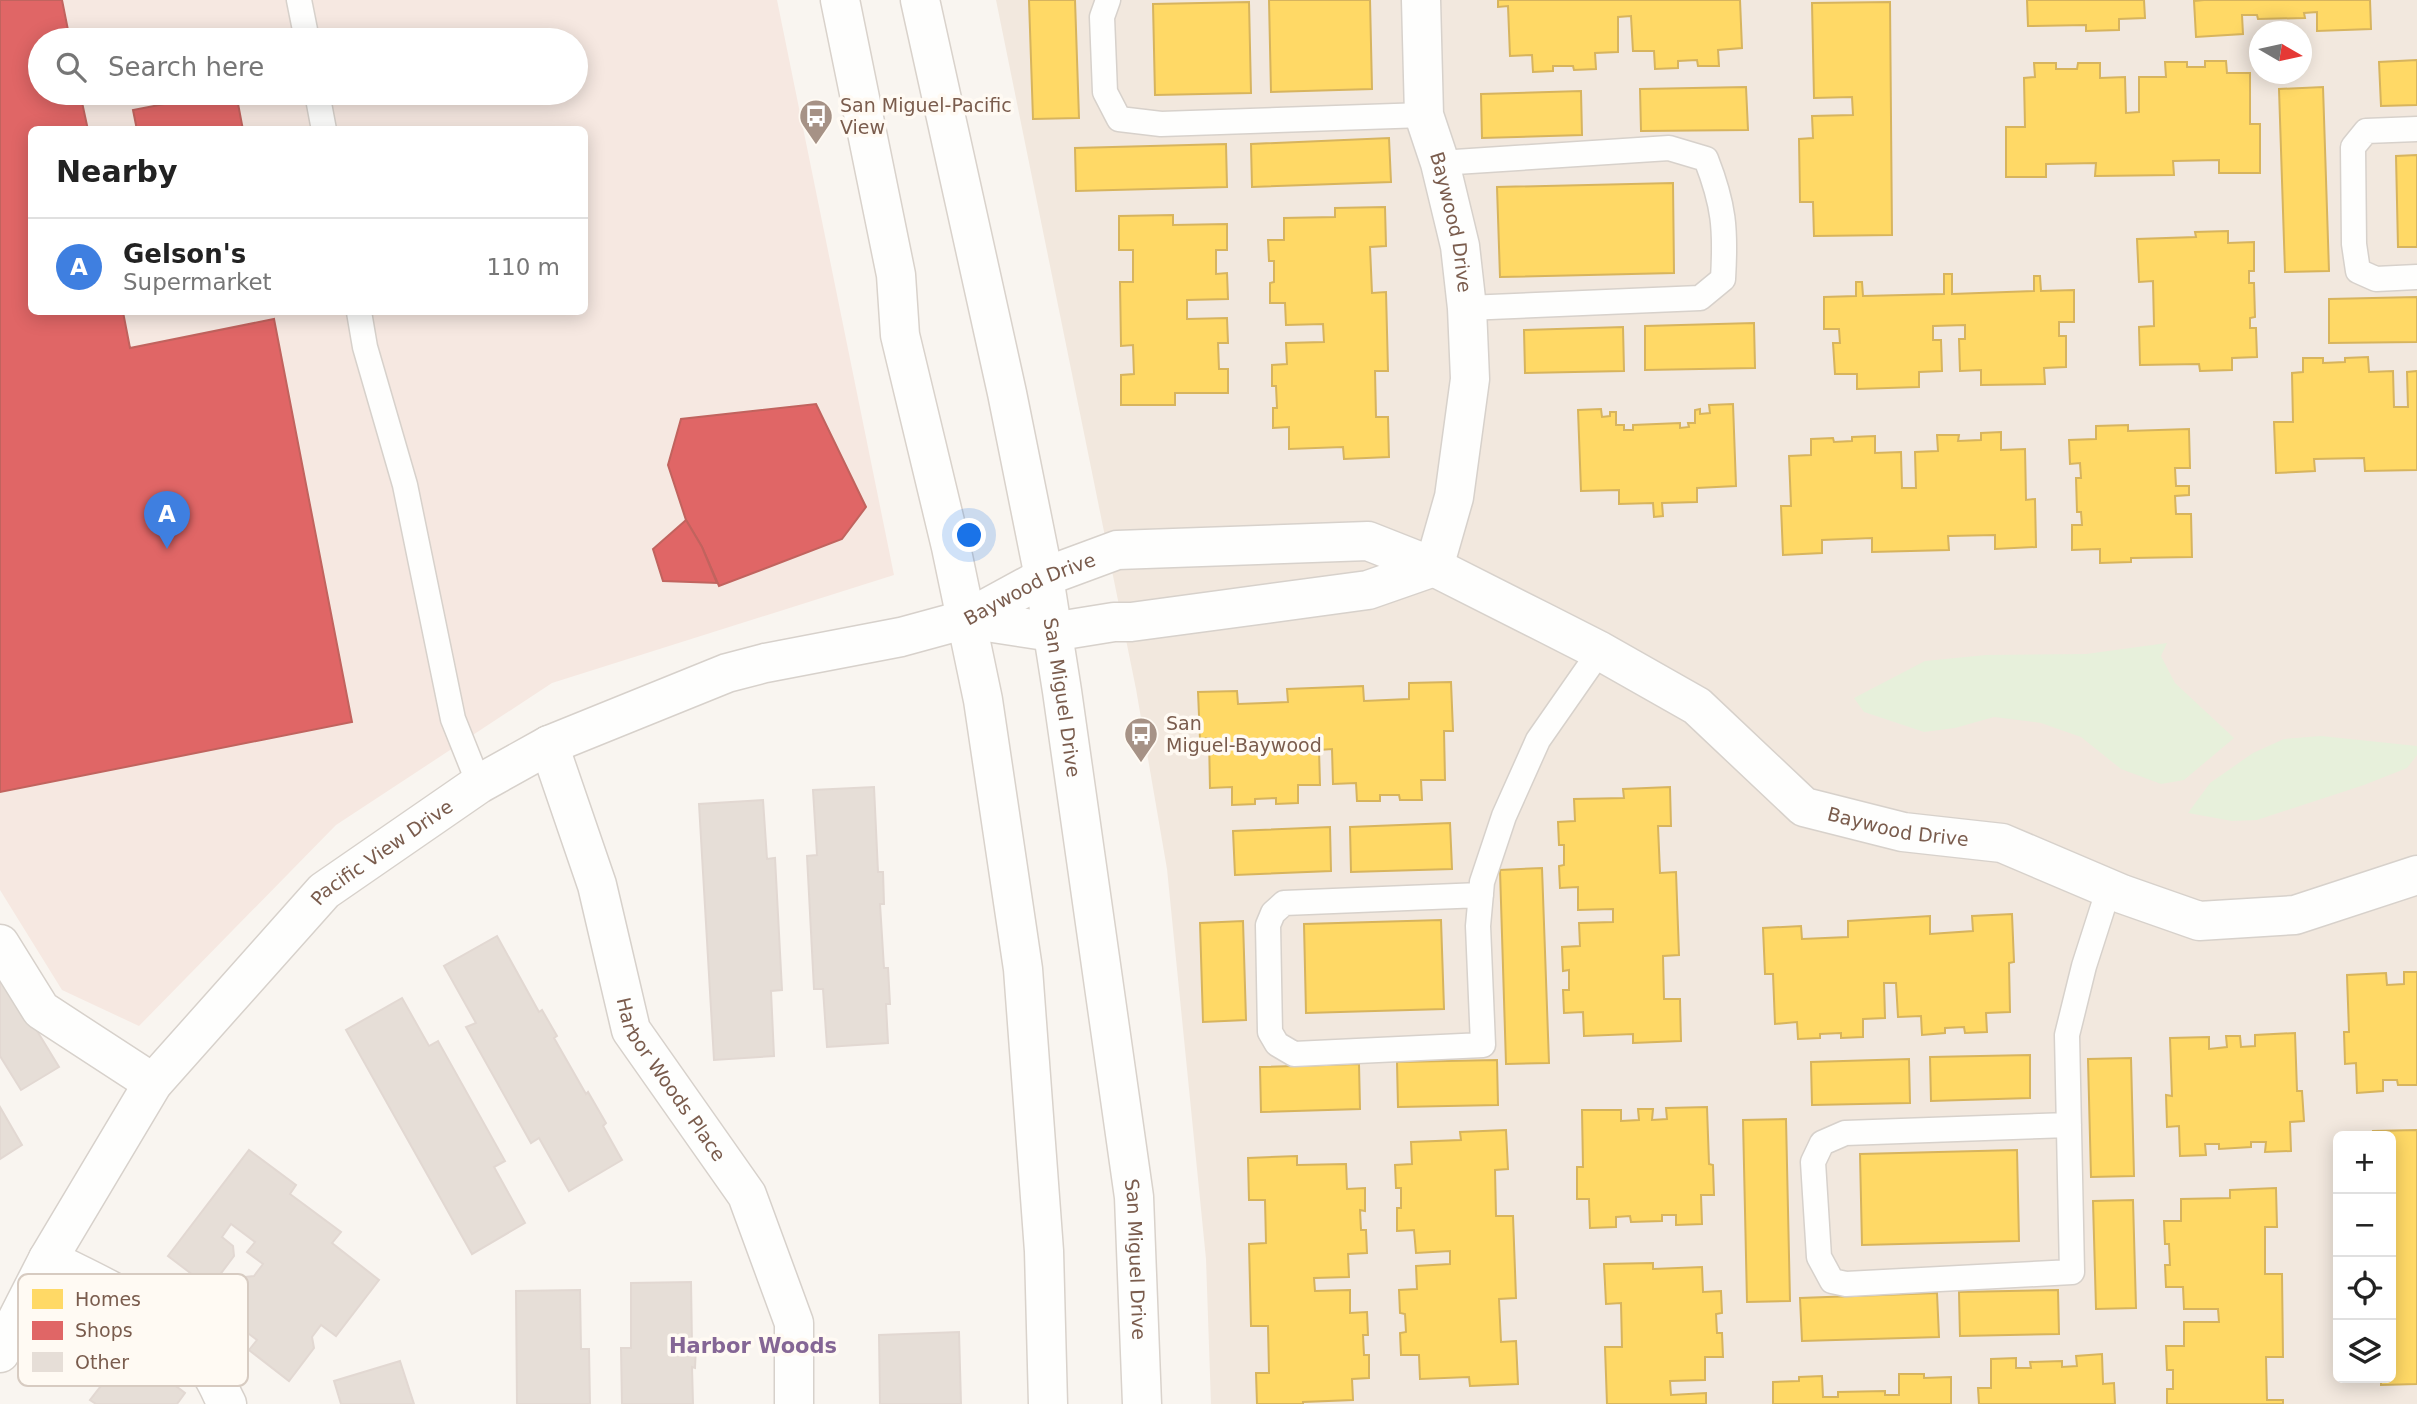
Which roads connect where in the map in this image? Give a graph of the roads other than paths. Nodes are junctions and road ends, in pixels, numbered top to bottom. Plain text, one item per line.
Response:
1 (299, 0) edge
2 (840, 0) edge
3 (920, 0) edge
4 (1108, 0) edge
5 (1421, 0) edge
6 (305, 28) edge
7 (319, 105) edge
8 (1424, 116) junction
9 (323, 126) edge
10 (2417, 129) edge
11 (1440, 163) junction
12 (2417, 277) edge
13 (1467, 307) junction
14 (360, 315) edge
15 (1434, 568) junction
16 (1044, 577) junction
17 (967, 619) junction
18 (1052, 632) junction
19 (1600, 651) junction
20 (549, 745) junction
21 (479, 784) junction
22 (2417, 874) edge
23 (2109, 888) junction
24 (1481, 895) junction
25 (0, 944) edge
26 (153, 1083) junction
27 (2069, 1125) junction
28 (48, 1259) junction
29 (40, 1274) edge
30 (77, 1274) edge
31 (18, 1318) edge
32 (0, 1353) edge
33 (218, 1386) edge
34 (227, 1404) edge
35 (794, 1404) edge
36 (1048, 1404) edge
37 (1142, 1404) edge

1 - 6 lane
2 - 17 street
3 - 16 street, San Miguel Drive
4 - 8 lane
5 - 8 street, Baywood Drive
7 - 9 lane
8 - 11 street, Baywood Drive
10 - 12 lane
11 - 13 street, Baywood Drive
11 - 13 lane
13 - 15 street, Baywood Drive
14 - 21 lane
15 - 16 street, Baywood Drive
15 - 18 street, Baywood Drive
15 - 19 street, Baywood Drive
16 - 17 street, Baywood Drive
16 - 18 street, San Miguel Drive
17 - 18 street, Baywood Drive
17 - 20 street, Pacific View Drive
17 - 36 street
18 - 37 street, San Miguel Drive
19 - 23 street, Baywood Drive
19 - 24 lane
20 - 21 street, Pacific View Drive
20 - 35 street, Harbor Woods Place
21 - 26 street, Pacific View Drive
22 - 23 street, Baywood Drive
23 - 27 lane
24 - 24 lane
25 - 26 street
26 - 28 street, Pacific View Drive
27 - 27 lane
28 - 29 street, Pacific View Drive
28 - 30 street
31 - 32 street, Pacific View Drive
33 - 34 street

